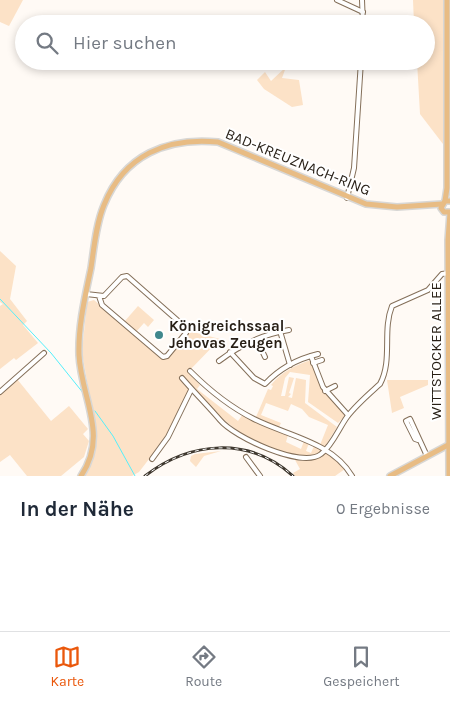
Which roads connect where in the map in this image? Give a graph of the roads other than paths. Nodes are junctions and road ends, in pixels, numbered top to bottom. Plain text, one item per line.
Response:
1 (337, 0) edge
2 (362, 0) edge
3 (447, 0) edge
4 (363, 12) joint
5 (361, 70) edge
6 (449, 135) edge
7 (347, 198) junction
8 (447, 207) edge
9 (449, 273) junction
10 (86, 294) junction
11 (99, 296) junction
12 (289, 330) dead end
13 (280, 331) junction
14 (257, 340) junction
15 (230, 352) junction
16 (44, 353) dead end
17 (318, 354) dead end
18 (311, 356) junction
19 (265, 357) dead end
20 (322, 360) dead end
21 (219, 361) dead end
22 (313, 363) junction
23 (290, 365) junction
24 (190, 371) dead end
25 (182, 378) dead end
26 (335, 386) dead end
27 (191, 390) junction
28 (325, 391) junction
29 (0, 392) edge
30 (348, 416) junction
31 (418, 440) junction
32 (449, 444) edge
33 (326, 449) junction
34 (427, 456) junction
35 (246, 457) dead end
36 (152, 459) dead end
37 (81, 476) edge
38 (260, 476) edge
39 (352, 476) edge
40 (390, 476) edge
41 (449, 476) edge

1 - 4 street
2 - 4 street
3 - 6 main road
5 - 7 street
6 - 8 main road, WITTSTOCKER ALLEE
7 - 8 main road, BAD-KREUZNACH-RING
7 - 10 main road, BAD-KREUZNACH-RING
8 - 9 main road, WITTSTOCKER ALLEE
9 - 30 street
9 - 32 main road, WITTSTOCKER ALLEE
10 - 11 street
10 - 37 main road, BAD-KREUZNACH-RING
11 - 11 street
12 - 13 street
13 - 14 street
13 - 23 street
14 - 15 street
14 - 19 street
15 - 21 street
15 - 23 street
16 - 29 street
17 - 18 street
18 - 22 street
18 - 23 street
20 - 22 street
22 - 28 street
24 - 33 street
25 - 27 street
26 - 28 street
27 - 33 street
27 - 36 street
28 - 30 street
30 - 33 street
31 - 31 street
31 - 34 street
32 - 34 main road
32 - 41 main road, WITTSTOCKER ALLEE
33 - 39 street
34 - 40 main road
35 - 38 street

